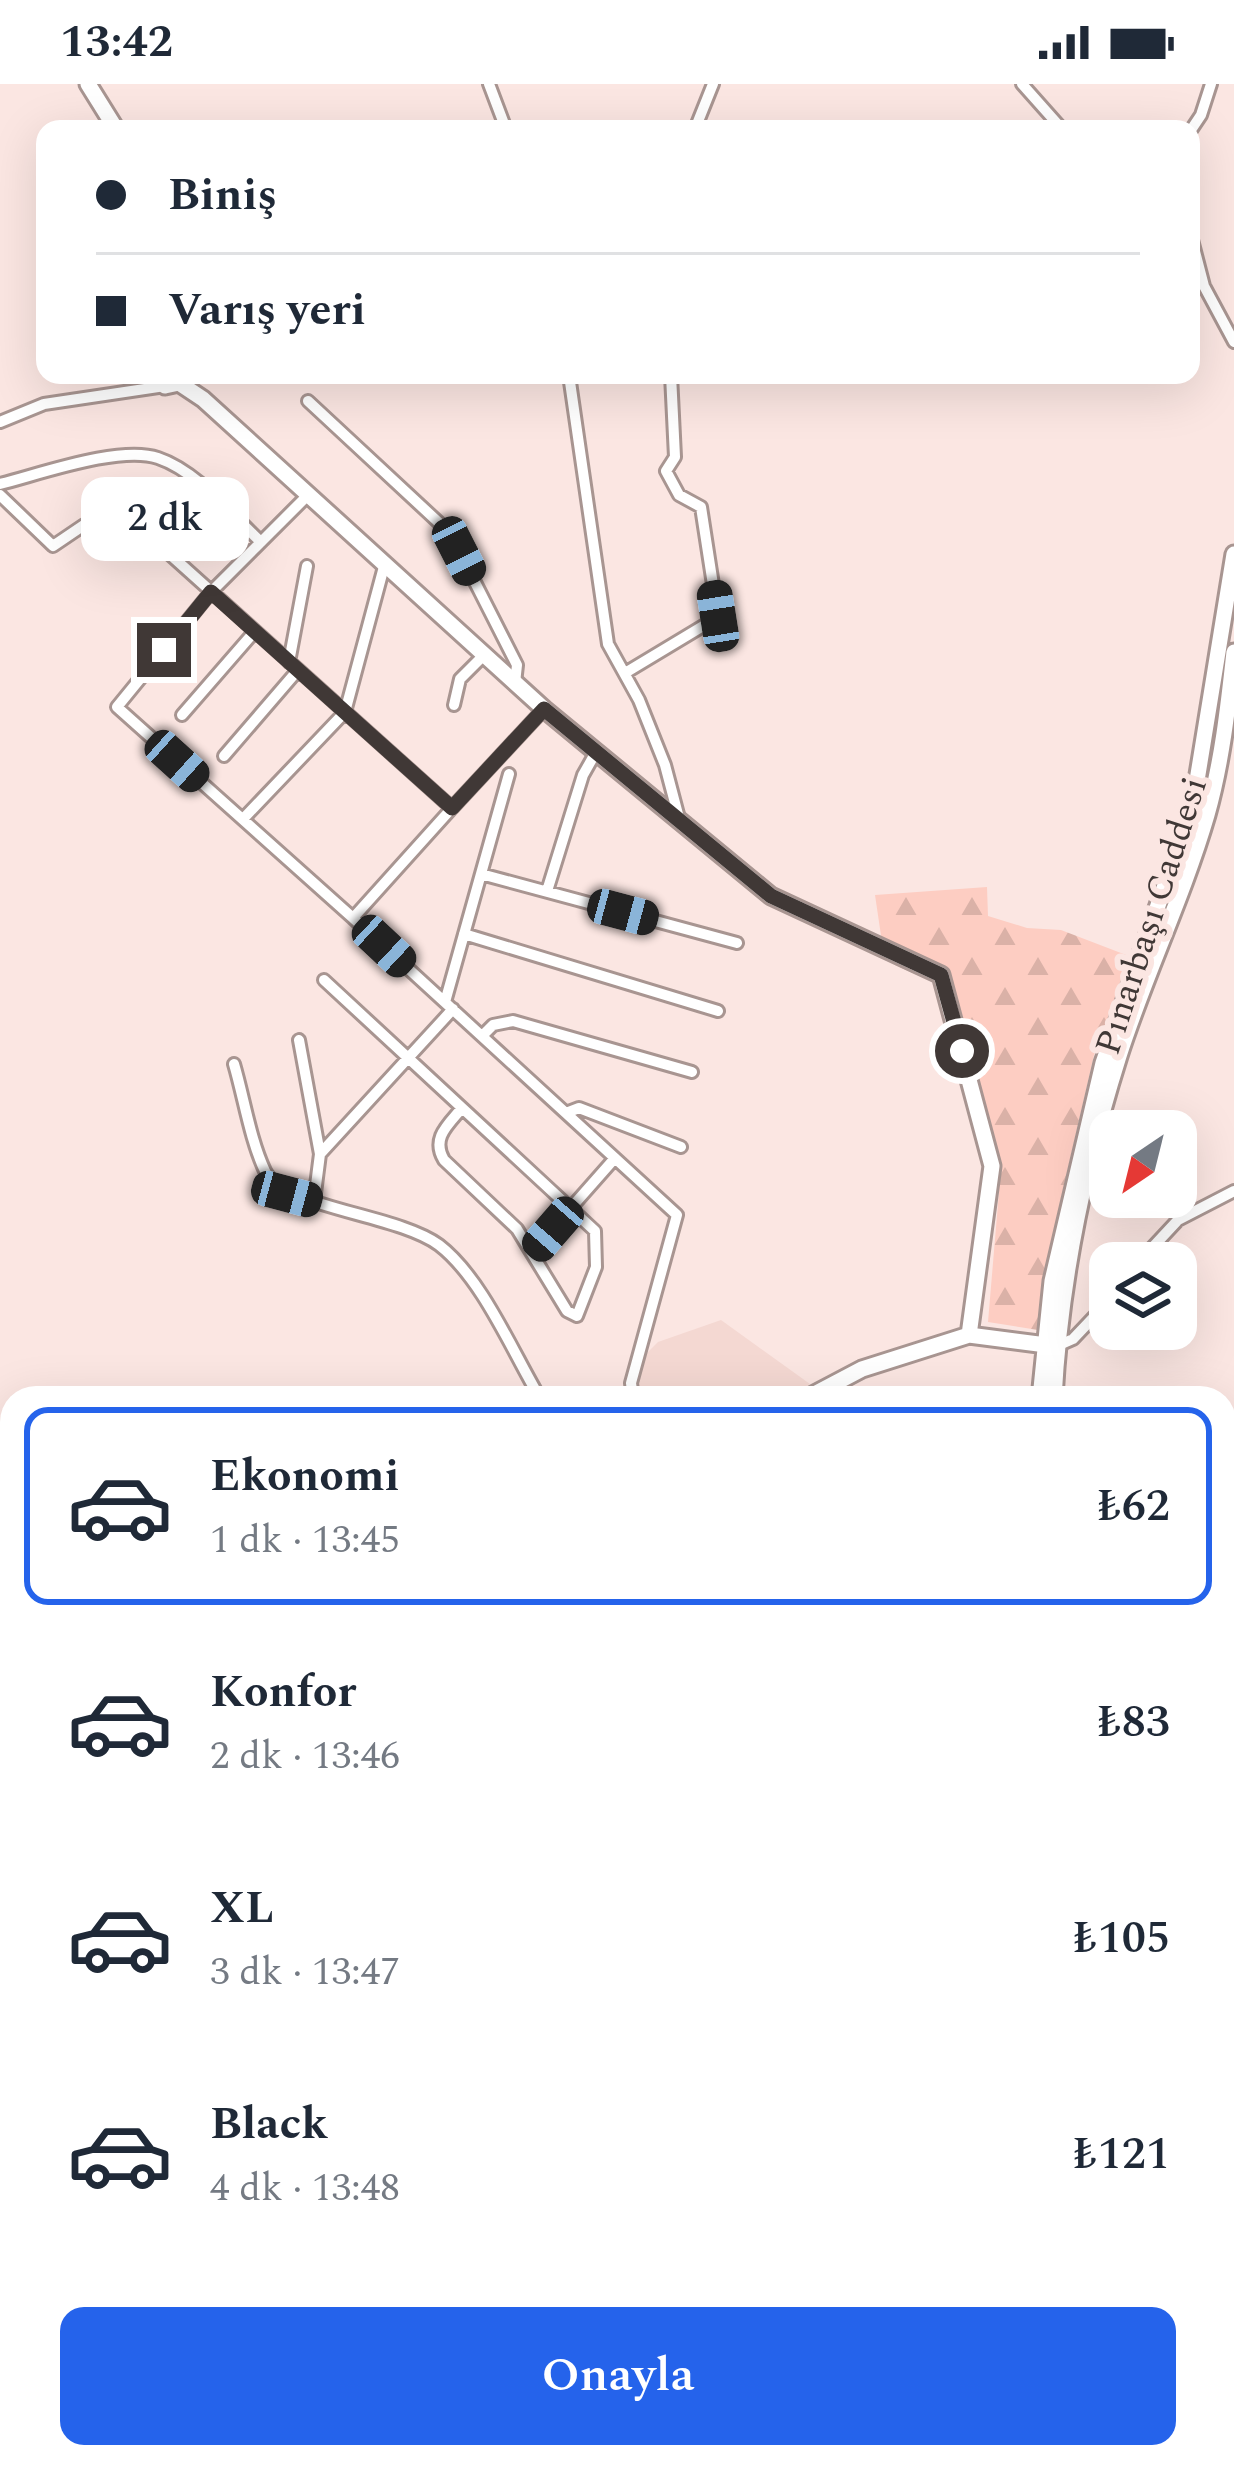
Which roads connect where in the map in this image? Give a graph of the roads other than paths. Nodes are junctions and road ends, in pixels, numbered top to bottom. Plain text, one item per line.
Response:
1 (88, 84) edge
2 (489, 84) edge
3 (713, 84) edge
4 (1022, 84) edge
5 (1211, 84) edge
6 (110, 120) edge
7 (503, 120) edge
8 (699, 120) edge
9 (1054, 120) edge
10 (1198, 120) edge
11 (1200, 271) edge
12 (1234, 342) edge
13 (144, 384) edge
14 (180, 384) edge
15 (570, 384) edge
16 (671, 384) edge
17 (308, 401) dead end
18 (0, 422) edge
19 (0, 484) edge
20 (309, 494) junction
21 (0, 495) edge
22 (261, 542) junction
23 (1234, 554) edge
24 (386, 563) junction
25 (307, 566) dead end
26 (211, 592) junction
27 (255, 632) junction
28 (1234, 652) edge
29 (484, 654) junction
30 (293, 666) junction
31 (625, 673) junction
32 (515, 682) junction
33 (454, 704) dead end
34 (544, 709) junction
35 (345, 712) junction
36 (182, 716) dead end
37 (1222, 738) edge
38 (596, 752) junction
39 (224, 756) dead end
40 (509, 774) dead end
41 (452, 808) junction
42 (243, 819) junction
43 (680, 821) junction
44 (481, 874) junction
45 (548, 892) junction
46 (353, 918) junction
47 (464, 934) junction
48 (736, 943) dead end
49 (324, 980) dead end
50 (449, 1006) junction
51 (718, 1011) dead end
52 (482, 1036) junction
53 (299, 1040) dead end
54 (407, 1059) junction
55 (234, 1064) dead end
56 (692, 1072) dead end
57 (462, 1108) junction
58 (566, 1113) junction
59 (681, 1147) dead end
60 (320, 1154) junction
61 (615, 1158) junction
62 (1234, 1191) edge
63 (314, 1201) junction
64 (573, 1207) junction
65 (1158, 1242) edge
66 (532, 1252) junction
67 (1089, 1322) edge
68 (969, 1335) junction
69 (1051, 1346) junction
70 (533, 1386) edge
71 (632, 1386) edge
72 (830, 1386) edge
73 (1043, 1386) edge
74 (1053, 1386) edge

1 - 6 street
2 - 7 street
3 - 8 street
4 - 9 street
5 - 10 street
11 - 12 street
13 - 18 street
14 - 20 street
15 - 31 street
16 - 31 street
17 - 32 street
19 - 22 street
20 - 22 street
20 - 24 street
21 - 26 street
22 - 26 street
23 - 37 street, Pınarbaşı Caddesi
24 - 29 street
24 - 35 street
25 - 30 street
26 - 27 street
26 - 42 street
27 - 30 street
27 - 36 street
28 - 37 street
29 - 32 street
29 - 33 street
30 - 35 street
30 - 39 street
31 - 43 street
32 - 34 street
34 - 38 street
34 - 41 street
35 - 41 street
35 - 42 street
37 - 69 street
38 - 43 street
38 - 45 street
40 - 44 street
41 - 46 street
42 - 46 street
43 - 68 street
44 - 45 street
44 - 47 street
45 - 48 street
46 - 50 street
47 - 50 street
47 - 51 street
49 - 54 street
50 - 52 street
50 - 54 street
52 - 56 street
52 - 58 street
53 - 60 street
54 - 57 street
54 - 60 street
55 - 63 street
57 - 64 street
57 - 66 street
58 - 59 street
58 - 61 street
60 - 63 street
61 - 64 street
61 - 71 street
62 - 65 street
63 - 70 street
64 - 66 street
64 - 66 street
67 - 69 street
68 - 69 street
68 - 72 street
69 - 73 street
69 - 74 street

